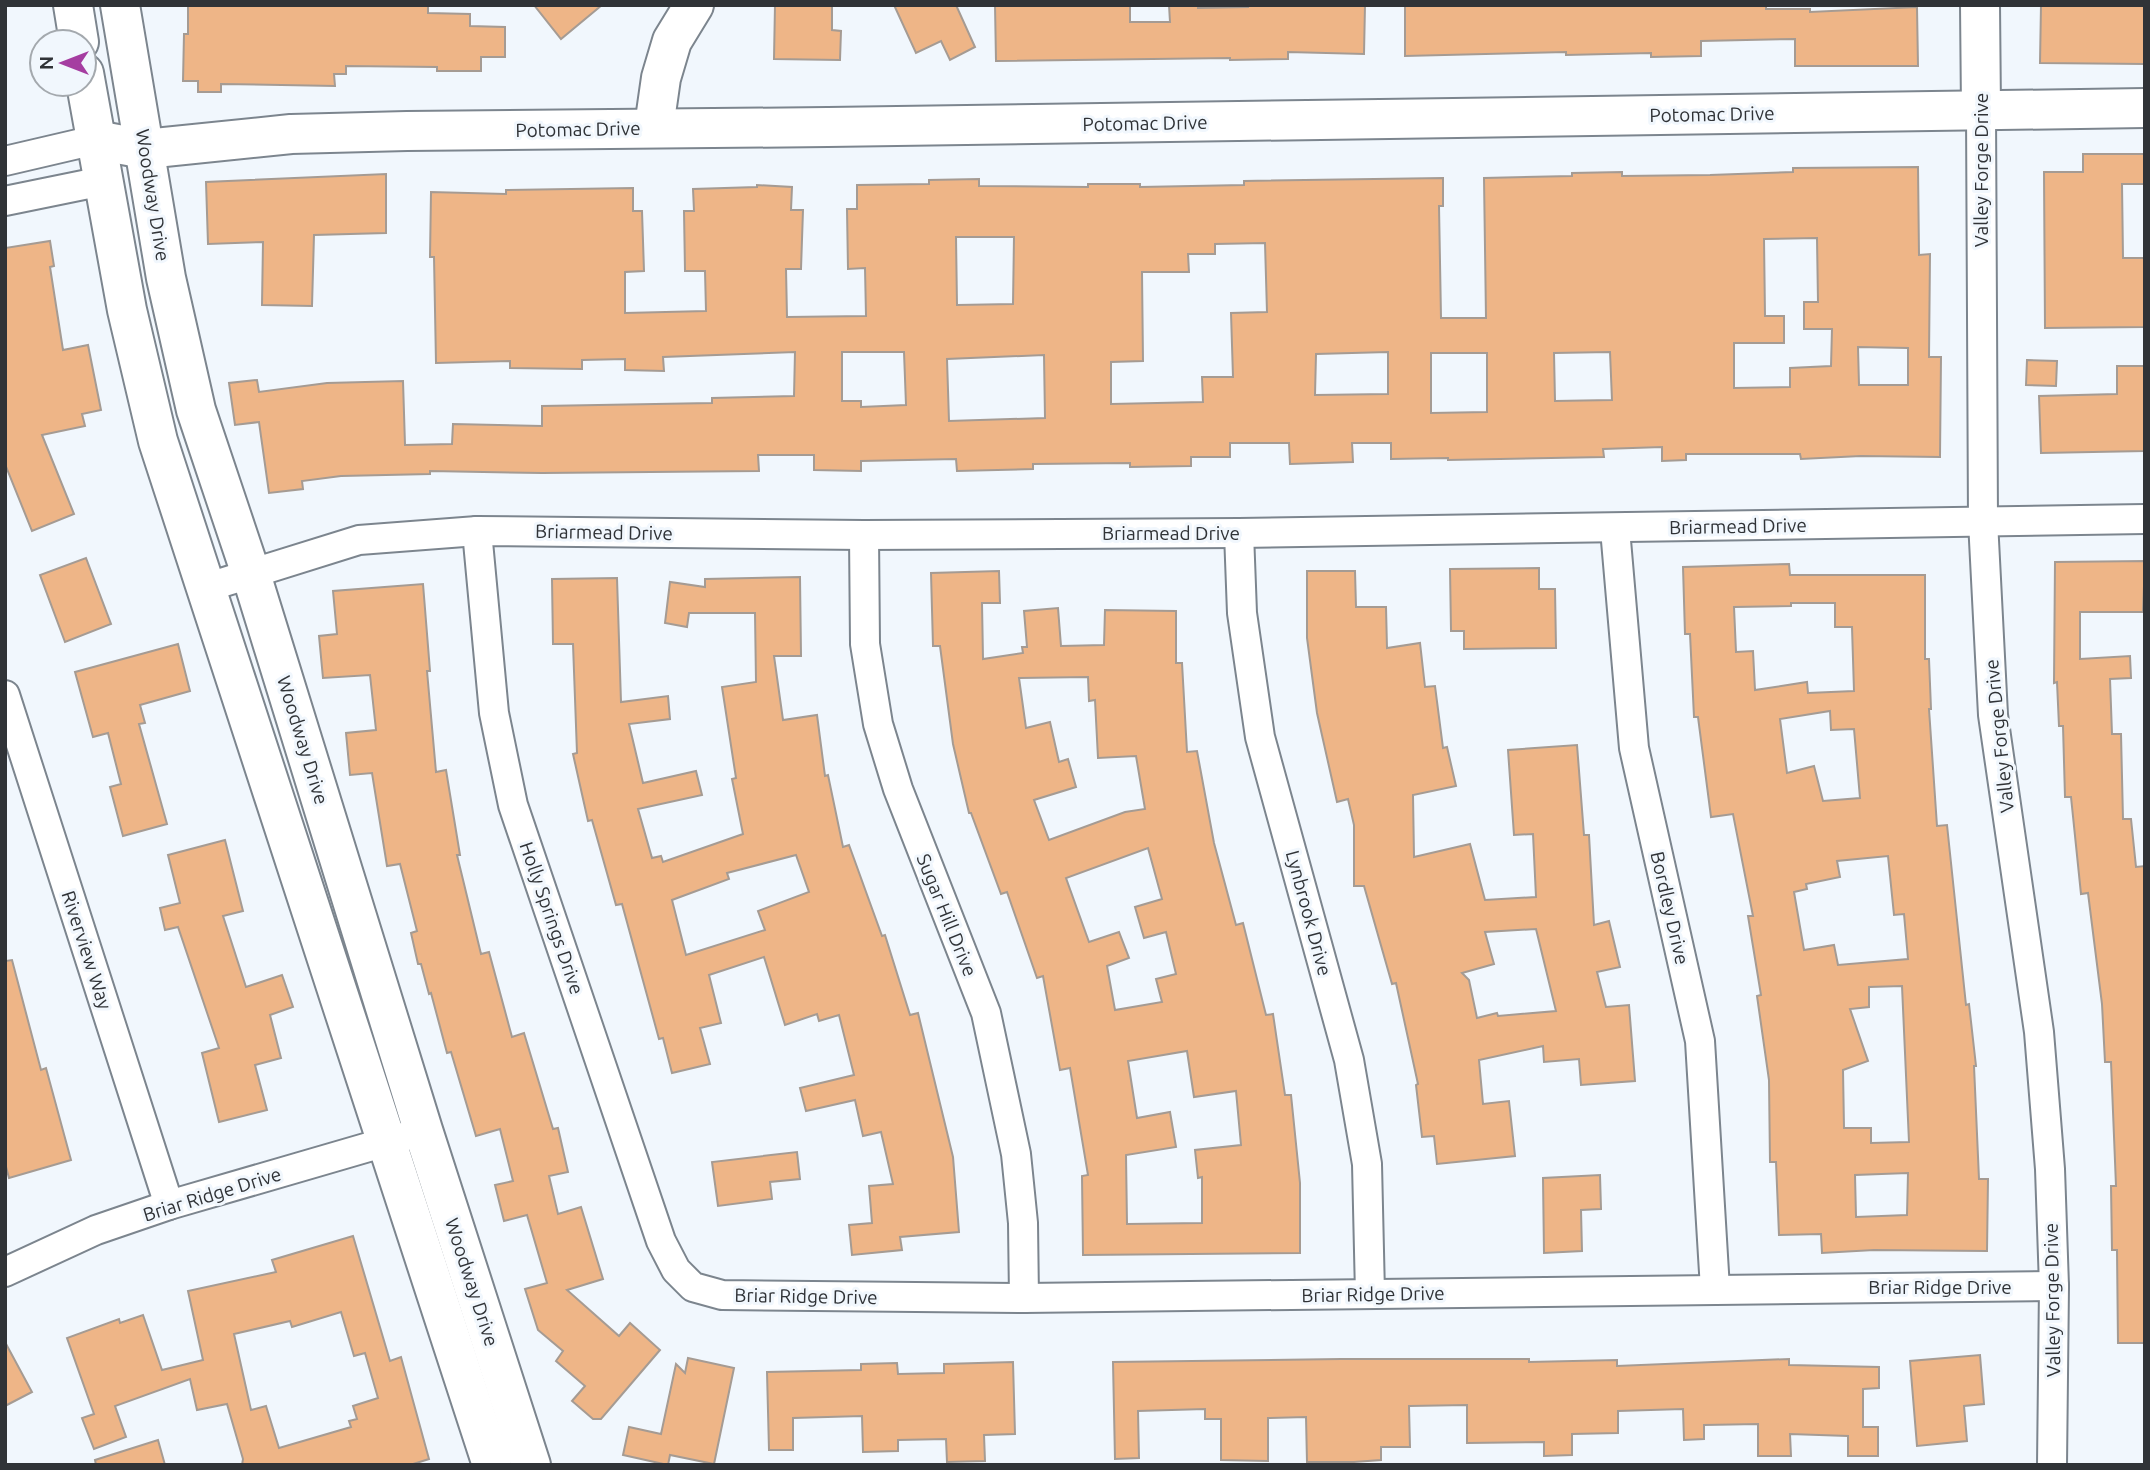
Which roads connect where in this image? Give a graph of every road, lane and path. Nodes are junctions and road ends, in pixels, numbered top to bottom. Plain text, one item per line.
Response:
1 (73, 5) edge
2 (120, 5) edge
3 (694, 5) edge
4 (1980, 5) edge
5 (77, 28) edge
6 (88, 98) edge
7 (2145, 108) edge
8 (1981, 110) junction
9 (654, 127) junction
10 (95, 140) junction
11 (145, 149) junction
12 (5, 161) edge
13 (103, 181) junction
14 (5, 201) edge
15 (2145, 519) edge
16 (1983, 521) junction
17 (1615, 528) junction
18 (477, 531) junction
19 (1240, 533) junction
20 (864, 535) junction
21 (251, 574) junction
22 (205, 588) junction
23 (5, 695) edge
24 (424, 1130) junction
25 (388, 1142) junction
26 (169, 1205) junction
27 (5, 1272) edge
28 (2054, 1286) junction
29 (692, 1287) joint
30 (1715, 1289) junction
31 (1370, 1294) junction
32 (1024, 1298) junction
33 (492, 1465) edge
34 (531, 1465) edge
35 (2052, 1465) edge

1 - 5 main road
2 - 11 main road, Woodway Drive
3 - 9 main road
4 - 8 main road, Valley Forge Drive
6 - 10 main road, Woodway Drive
7 - 8 main road, Potomac Drive
8 - 9 main road, Potomac Drive
8 - 16 street, Valley Forge Drive
9 - 11 main road, Potomac Drive
10 - 11 main road, Potomac Drive
10 - 12 street, Potomac Drive
10 - 13 main road, Woodway Drive
11 - 13 main road
11 - 21 main road, Woodway Drive
13 - 14 street
13 - 22 main road, Woodway Drive
15 - 16 street, Briarmead Drive
16 - 17 street, Briarmead Drive
16 - 28 street, Valley Forge Drive
17 - 19 street, Briarmead Drive
17 - 30 street, Bordley Drive
18 - 20 street, Briarmead Drive
18 - 21 street, Briarmead Drive
18 - 29 street, Holly Springs Drive
19 - 20 street, Briarmead Drive
19 - 31 street, Lynbrook Drive
20 - 32 street, Sugar Hill Drive
21 - 22 street, Briarmead Drive
21 - 24 main road, Woodway Drive
22 - 25 main road, Woodway Drive
23 - 26 street, Riverview Way
24 - 25 street, Briar Ridge Drive
24 - 34 main road, Woodway Drive
25 - 26 street, Briar Ridge Drive
25 - 33 main road, Woodway Drive
26 - 27 street, Briar Ridge Drive
28 - 30 street, Briar Ridge Drive
28 - 35 street, Valley Forge Drive
29 - 32 street, Briar Ridge Drive
30 - 31 street, Briar Ridge Drive
31 - 32 street, Briar Ridge Drive

